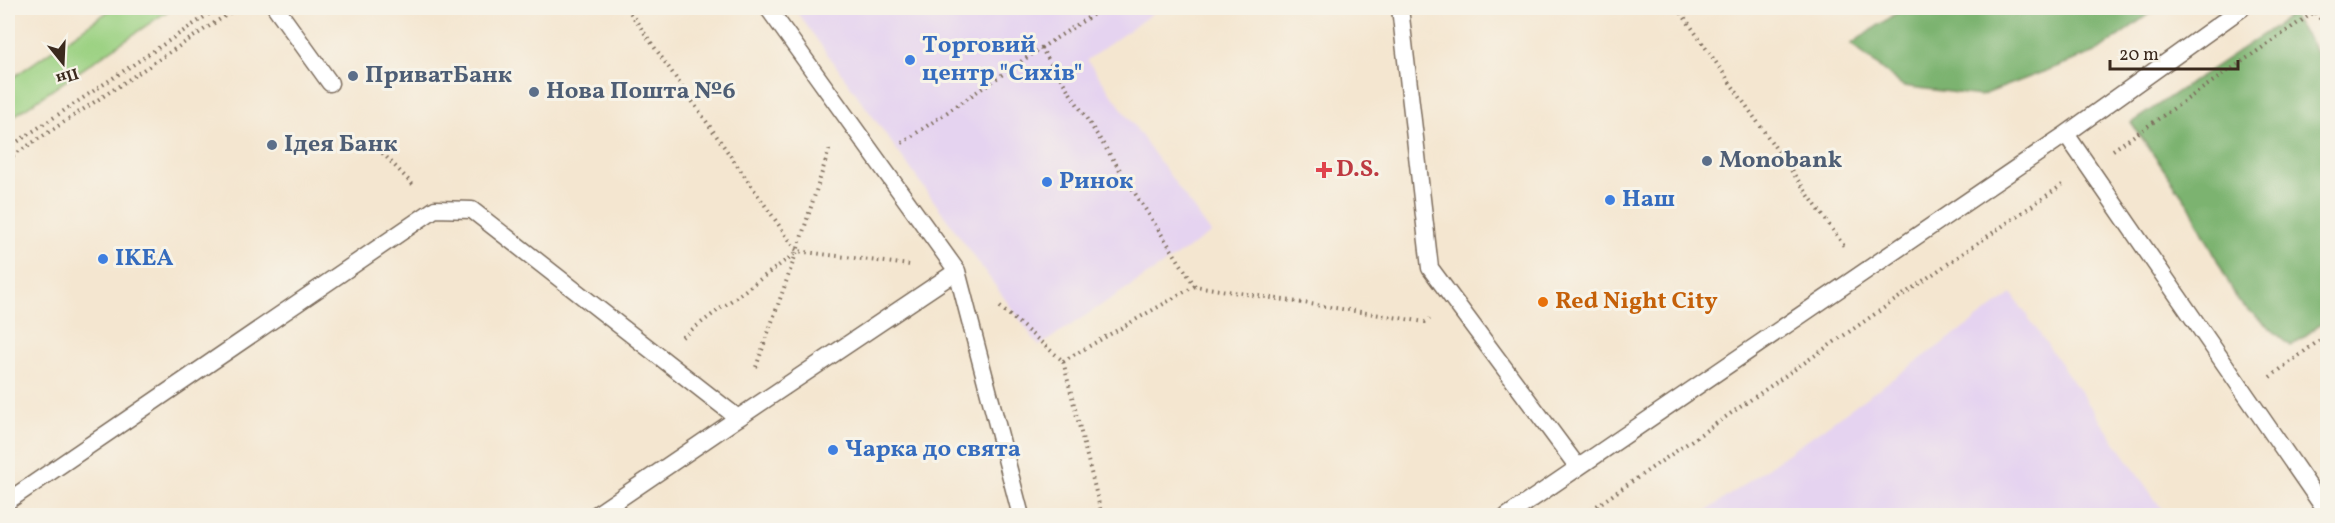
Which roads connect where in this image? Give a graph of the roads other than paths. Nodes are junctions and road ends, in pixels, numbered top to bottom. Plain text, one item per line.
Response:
1 (276, 8) edge
2 (768, 8) edge
3 (1400, 8) edge
4 (2234, 10) edge
5 (330, 83) dead end
6 (2066, 134) junction
7 (957, 271) junction
8 (738, 418) junction
9 (1577, 466) junction
10 (8, 501) edge
11 (2328, 514) edge
12 (594, 516) edge
13 (1021, 516) edge
14 (1507, 516) edge

1 - 5 lane
2 - 7 lane
3 - 9 lane
4 - 6 lane
6 - 9 lane
6 - 11 lane
7 - 8 lane
7 - 13 lane
8 - 10 lane
8 - 12 lane
9 - 14 lane

